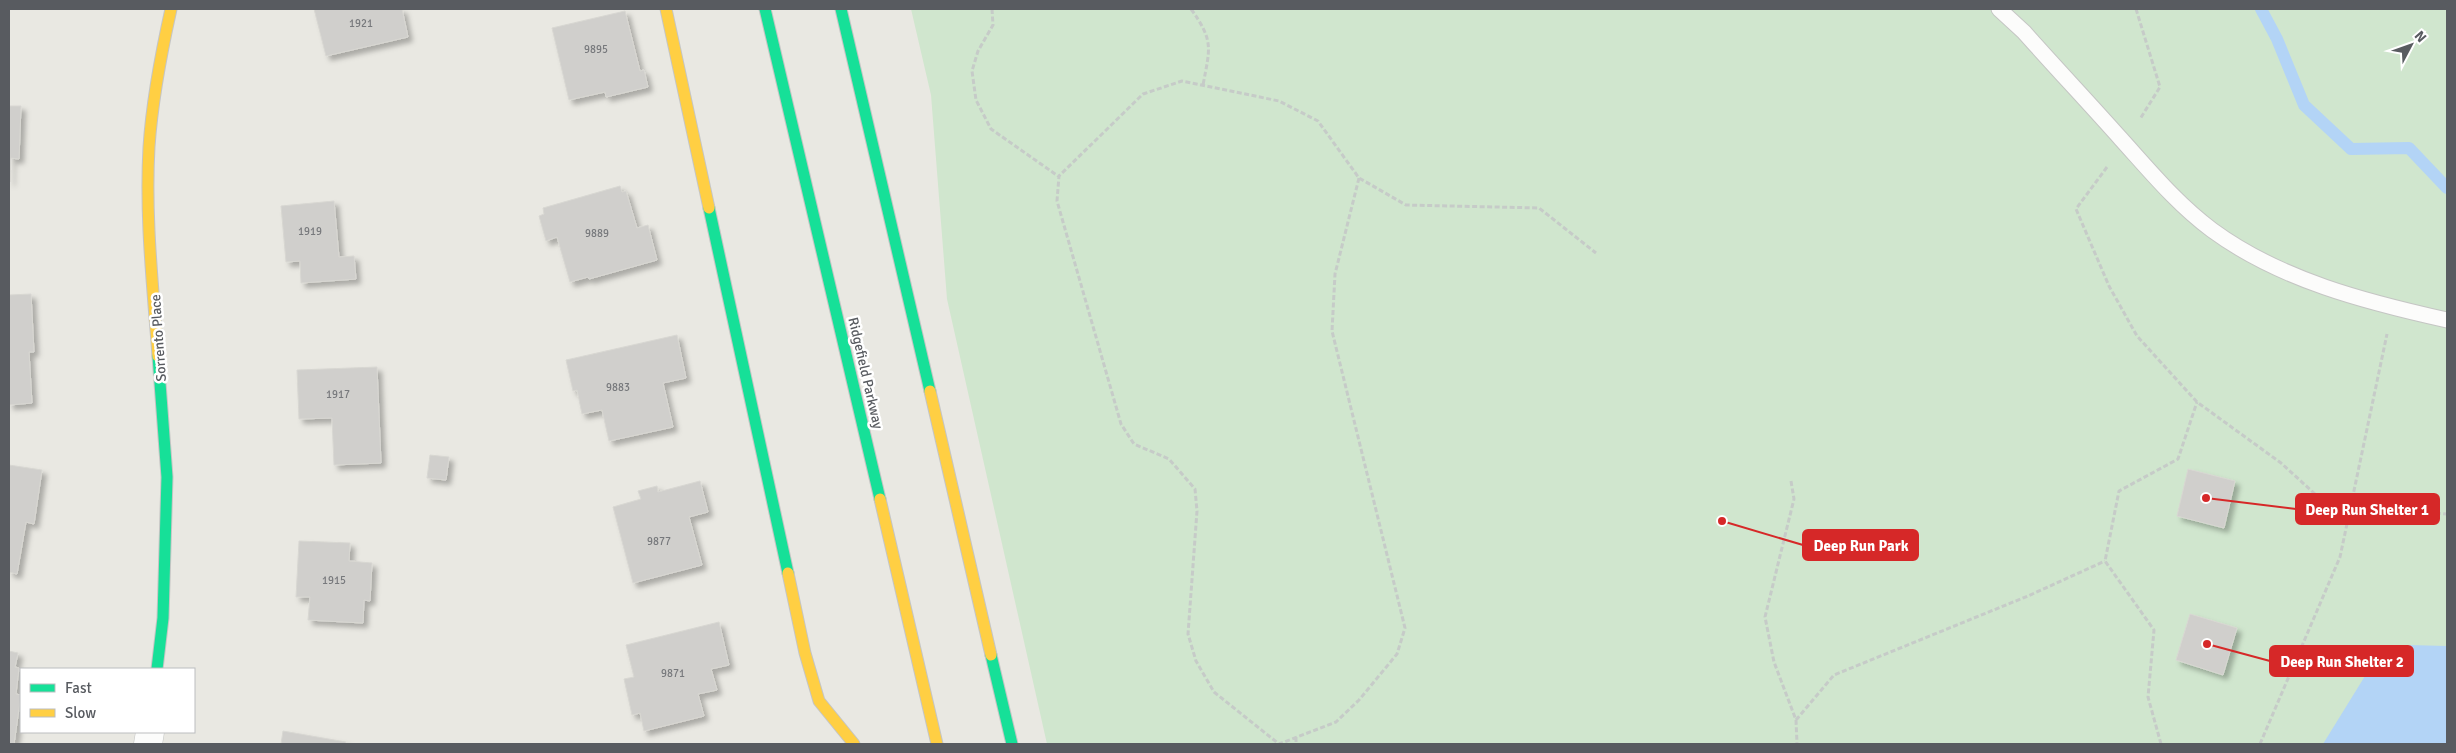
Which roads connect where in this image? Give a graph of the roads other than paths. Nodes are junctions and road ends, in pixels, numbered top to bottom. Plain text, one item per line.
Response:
1 (171, 9) edge
2 (666, 9) edge
3 (765, 9) edge
4 (841, 9) edge
5 (1999, 9) edge
6 (2447, 320) edge
7 (157, 668) edge
8 (854, 744) edge
9 (937, 744) edge
10 (1012, 744) edge

1 - 7 main road, Sorrento Place
2 - 8 main road
3 - 9 main road, Ridgefield Parkway
4 - 10 main road
5 - 6 lane

